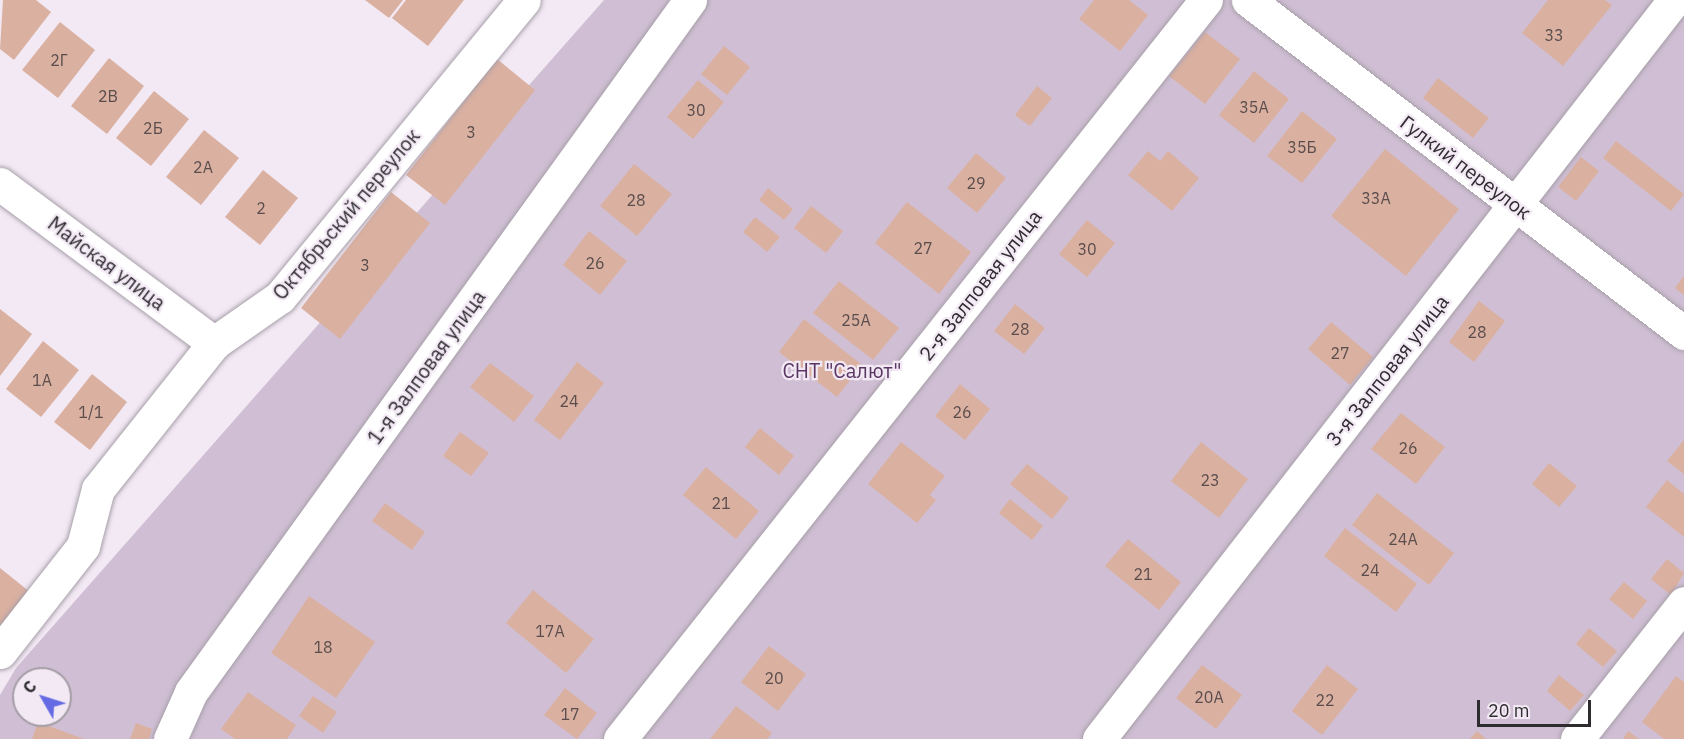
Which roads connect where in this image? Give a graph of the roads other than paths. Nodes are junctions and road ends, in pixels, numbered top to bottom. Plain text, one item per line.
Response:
1 (524, 0) edge
2 (690, 0) edge
3 (1206, 0) edge
4 (1248, 0) edge
5 (1674, 0) edge
6 (0, 184) edge
7 (1515, 205) junction
8 (1684, 333) edge
9 (214, 343) junction
10 (1684, 603) edge
11 (0, 651) edge
12 (170, 739) edge
13 (620, 739) edge
14 (1099, 739) edge
15 (1577, 739) edge

1 - 9 street, Октябрьский переулок
2 - 12 street, 1-я Залповая улица
3 - 13 street, 2-я Залповая улица
4 - 7 street, Гулкий переулок
5 - 7 street, 3-я Залповая улица
6 - 9 street, Майская улица
7 - 8 street, Гулкий переулок
7 - 14 street, 3-я Залповая улица
9 - 11 street, Октябрьский переулок
10 - 15 street

